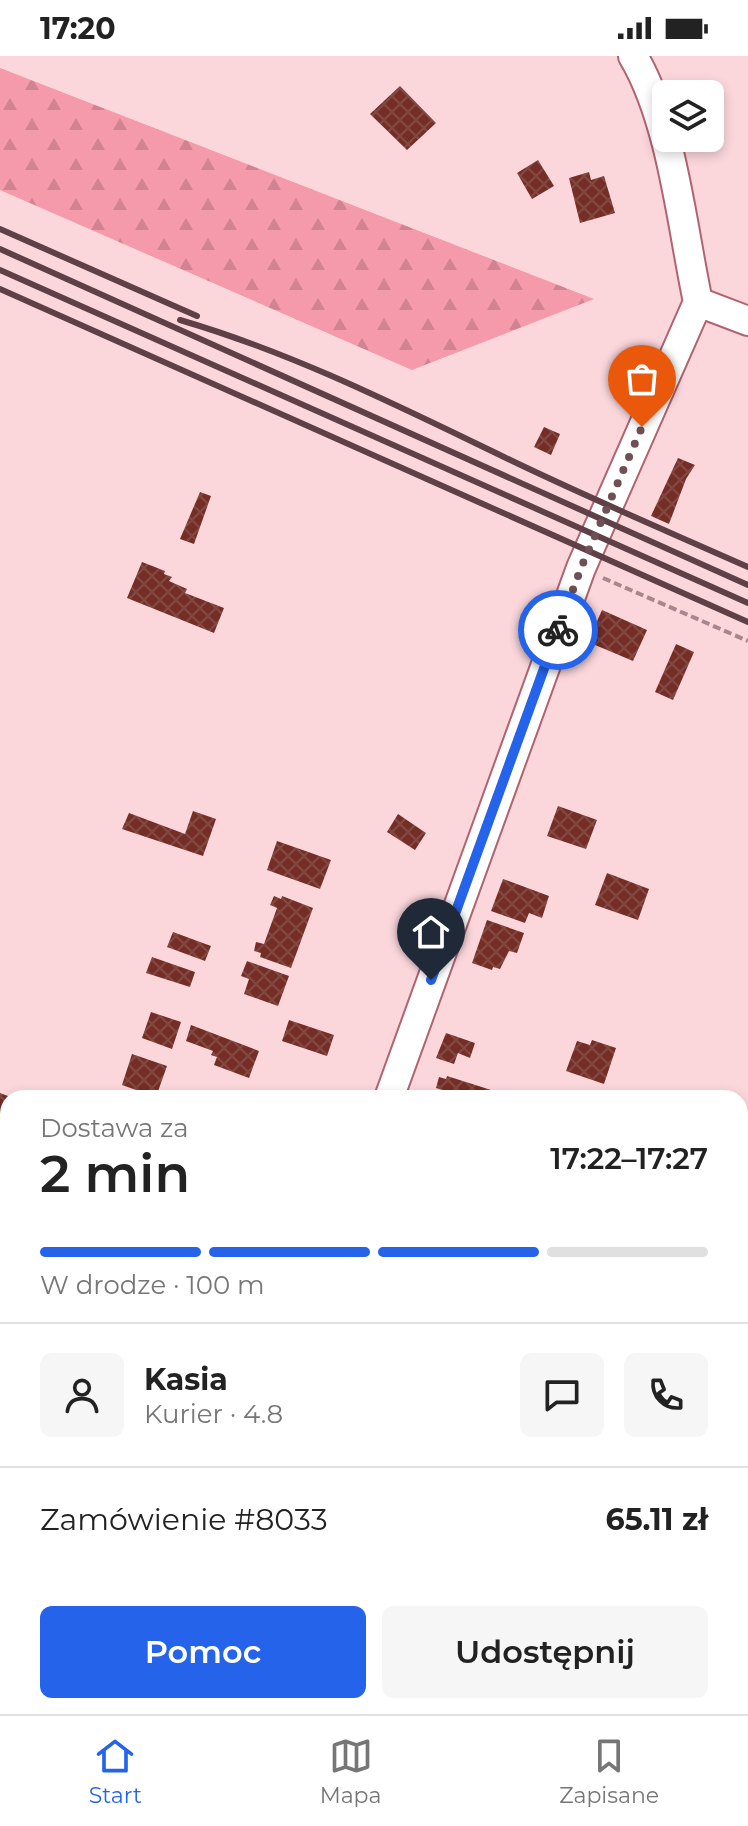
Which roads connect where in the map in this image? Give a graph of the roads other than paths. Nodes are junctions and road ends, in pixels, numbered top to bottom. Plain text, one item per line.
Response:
1 (633, 56) edge
2 (698, 302) junction
3 (748, 321) edge
4 (392, 1090) edge

1 - 2 street
2 - 3 street
2 - 4 street

